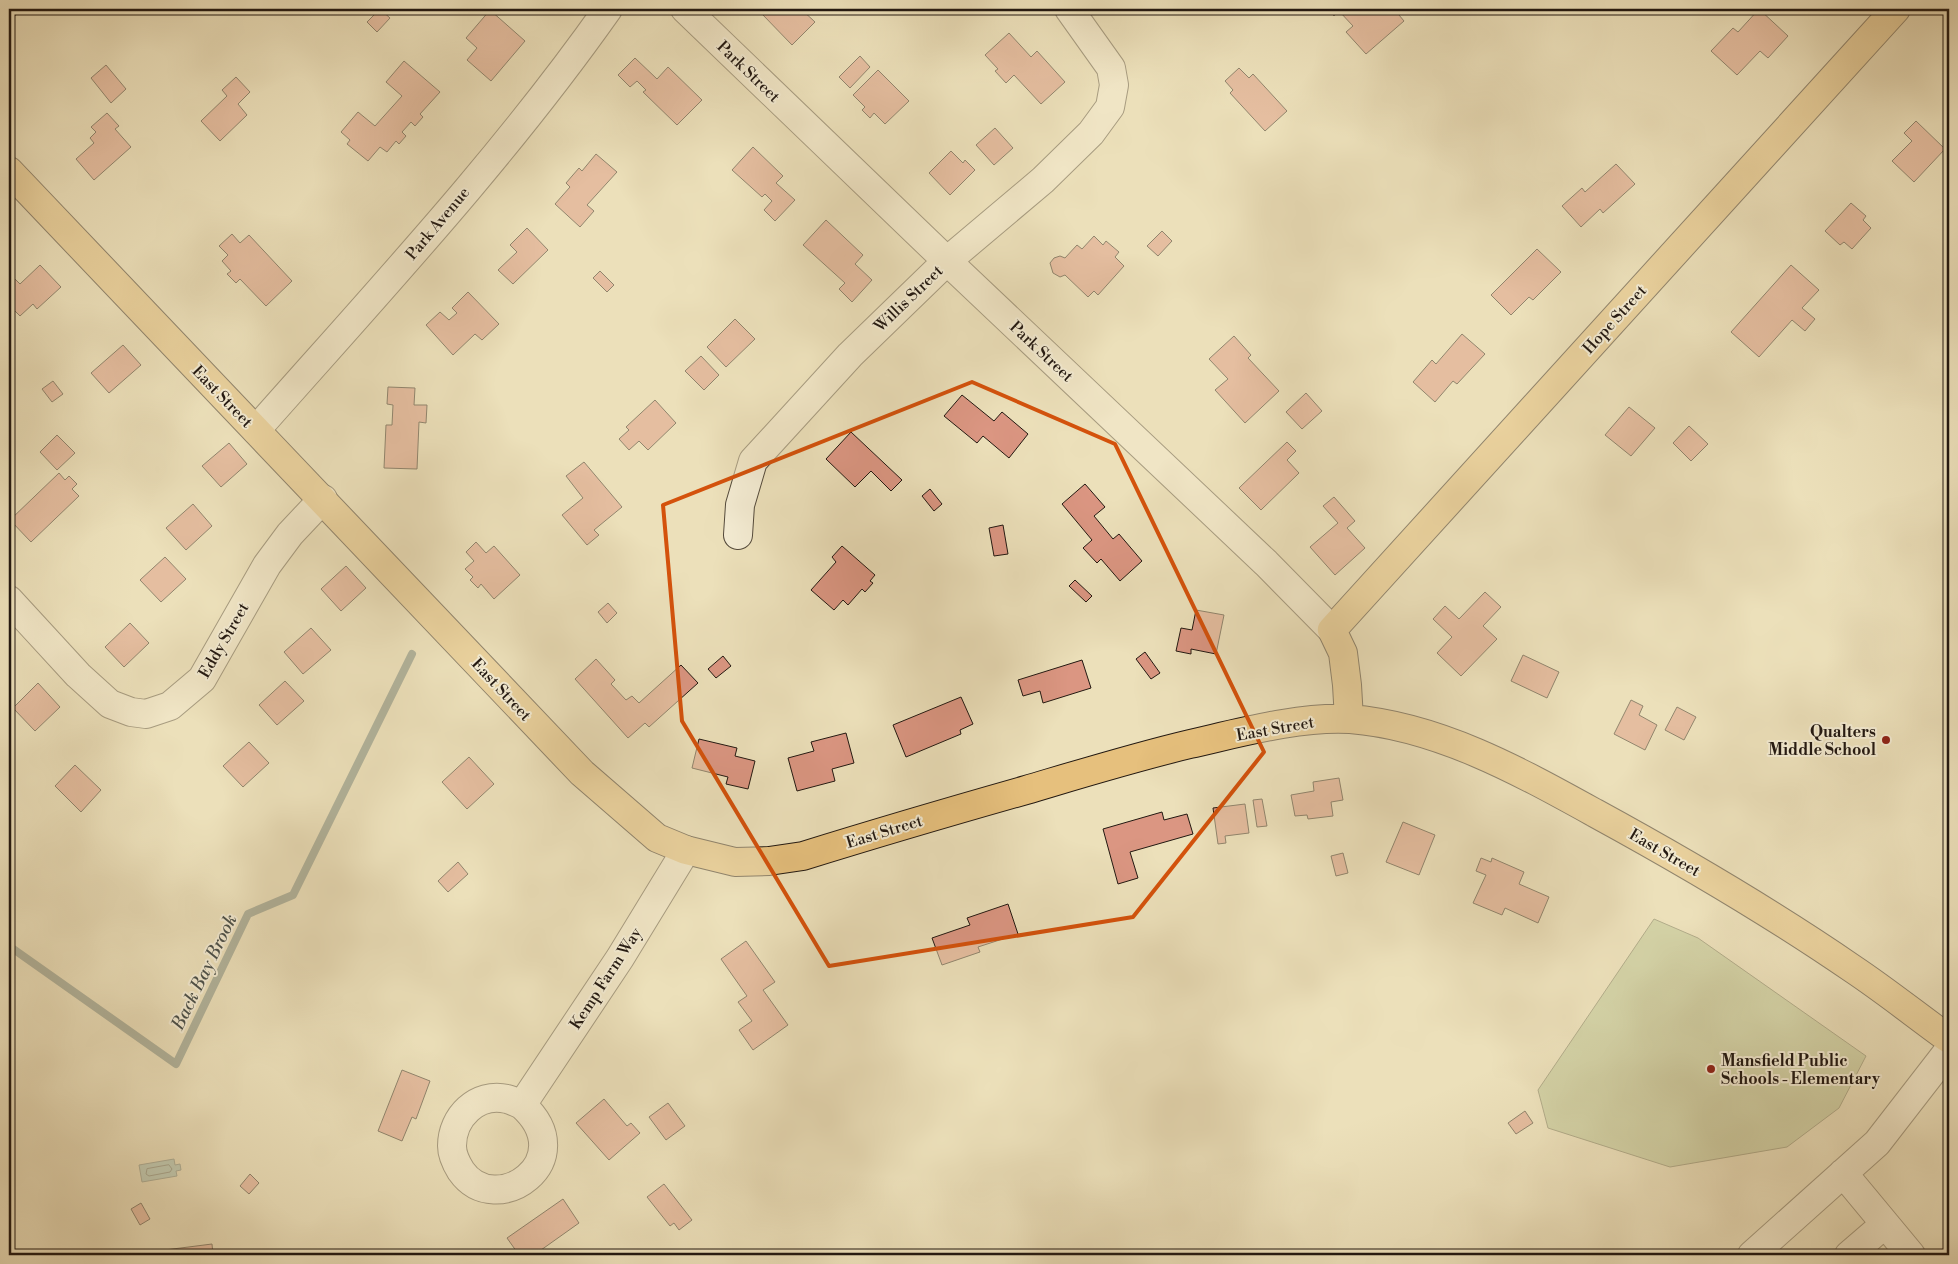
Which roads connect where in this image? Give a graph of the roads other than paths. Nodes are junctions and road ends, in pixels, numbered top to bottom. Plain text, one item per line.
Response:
1 (608, 9) edge
2 (685, 9) edge
3 (1069, 9) edge
4 (1896, 9) edge
5 (9, 171) edge
6 (947, 261) junction
7 (256, 430) junction
8 (323, 499) junction
9 (738, 535) dead end
10 (9, 600) edge
11 (1332, 630) junction
12 (1349, 719) junction
13 (686, 850) junction
14 (1949, 1039) edge
15 (1949, 1050) edge
16 (522, 1104) dead end
17 (1843, 1173) junction
18 (1885, 1224) junction
19 (1752, 1255) edge
20 (1849, 1255) edge
21 (1911, 1255) edge

1 - 7 street, Park Avenue
2 - 6 street, Park Street
3 - 6 street, Willis Street
4 - 11 main road, Hope Street
5 - 7 main road, East Street
6 - 9 street, Willis Street
6 - 11 street, Park Street
7 - 8 main road, East Street
8 - 10 street, Eddy Street
8 - 13 main road, East Street
11 - 12 main road, Park Street
12 - 13 main road, East Street
12 - 14 main road, East Street
13 - 16 street, Kemp Farm Way
15 - 17 street
17 - 18 street
17 - 19 street
18 - 20 street
18 - 21 street

